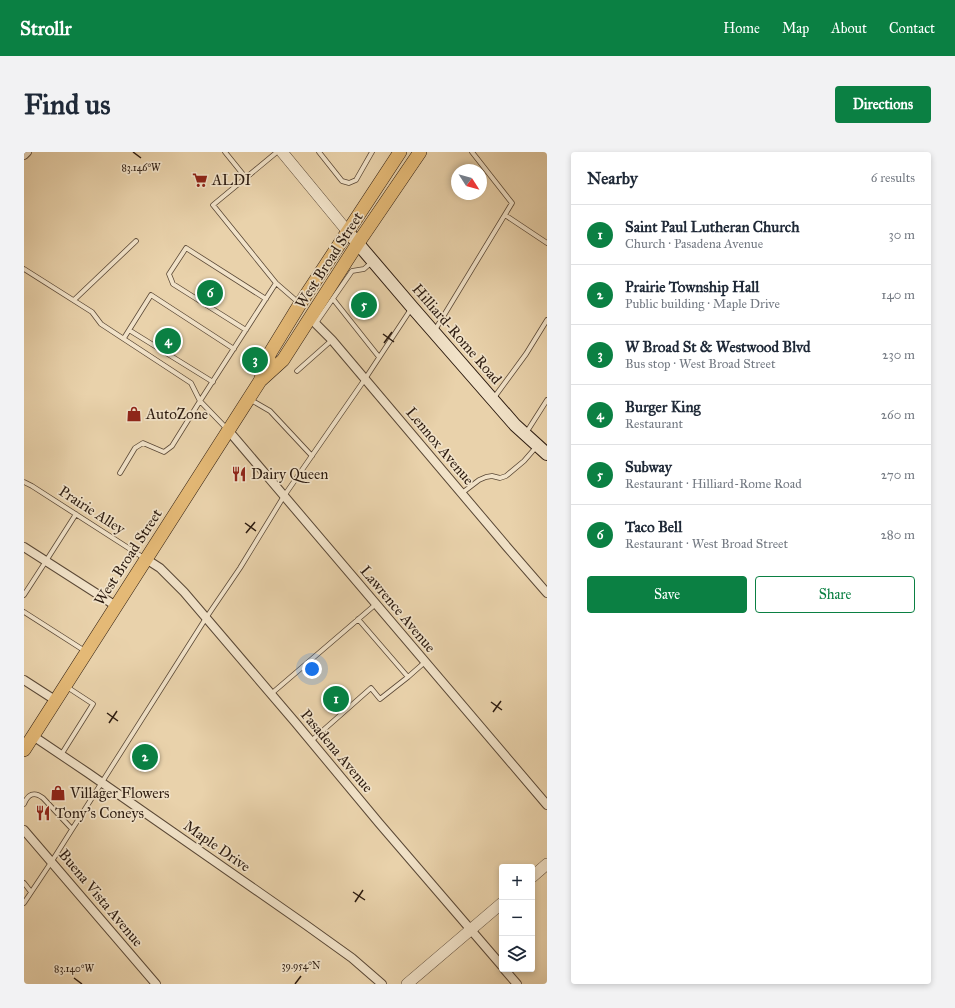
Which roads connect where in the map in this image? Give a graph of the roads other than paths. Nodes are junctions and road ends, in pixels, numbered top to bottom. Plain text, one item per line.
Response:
1 (27, 152) edge
2 (225, 152) edge
3 (277, 152) edge
4 (282, 152) edge
5 (319, 152) edge
6 (372, 152) edge
7 (420, 152) edge
8 (472, 152) edge
9 (24, 155) edge
10 (395, 158) edge
11 (246, 178) junction
12 (505, 215) junction
13 (348, 232) junction
14 (136, 241) dead end
15 (358, 243) junction
16 (547, 243) edge
17 (373, 261) junction
18 (24, 268) edge
19 (276, 283) junction
20 (266, 298) junction
21 (74, 300) junction
22 (333, 300) junction
23 (300, 304) junction
24 (412, 307) junction
25 (313, 320) junction
26 (547, 320) edge
27 (129, 330) junction
28 (246, 330) junction
29 (434, 332) junction
30 (124, 338) junction
31 (332, 340) junction
32 (234, 349) junction
33 (380, 357) junction
34 (297, 371) dead end
35 (365, 379) junction
36 (260, 381) junction
37 (213, 382) junction
38 (249, 398) junction
39 (493, 399) junction
40 (547, 400) edge
41 (200, 401) junction
42 (228, 430) junction
43 (525, 434) junction
44 (537, 445) junction
45 (547, 454) edge
46 (312, 456) junction
47 (120, 473) dead end
48 (24, 482) edge
49 (462, 493) junction
50 (284, 496) junction
51 (76, 514) junction
52 (24, 547) edge
53 (146, 559) junction
54 (46, 561) junction
55 (547, 593) edge
56 (24, 595) edge
57 (376, 604) junction
58 (116, 606) junction
59 (24, 612) edge
60 (206, 618) junction
61 (358, 619) junction
62 (87, 652) junction
63 (425, 662) junction
64 (408, 677) junction
65 (24, 680) edge
66 (65, 686) junction
67 (271, 694) junction
68 (55, 700) junction
69 (33, 736) junction
70 (311, 741) junction
71 (24, 750) edge
72 (61, 755) junction
73 (102, 783) junction
74 (24, 804) edge
75 (547, 805) edge
76 (72, 829) junction
77 (24, 830) edge
78 (52, 862) junction
79 (547, 864) edge
80 (535, 874) edge
81 (24, 883) edge
82 (31, 892) junction
83 (24, 903) edge
84 (499, 906) edge
85 (471, 930) junction
86 (499, 963) edge
87 (507, 972) edge
88 (156, 984) edge
89 (382, 984) edge
90 (407, 984) edge
91 (517, 984) edge

1 - 9 street
2 - 11 lane
3 - 11 lane
4 - 13 street
5 - 6 lane
7 - 15 main road, West Broad Street
8 - 12 lane
10 - 13 main road, West Broad Street
11 - 19 lane
12 - 16 lane
12 - 29 lane
13 - 15 main road, Hilliard-Rome Road
13 - 23 main road, West Broad Street
14 - 21 lane
15 - 17 main road, Hilliard-Rome Road
15 - 25 main road, West Broad Street
17 - 22 lane
17 - 24 main road, Hilliard-Rome Road
18 - 21 lane
19 - 20 lane
19 - 23 lane
20 - 28 lane
20 - 28 lane
21 - 30 lane
22 - 25 lane
22 - 33 lane
23 - 36 main road, West Broad Street
24 - 29 main road, Hilliard-Rome Road
24 - 33 lane
25 - 31 street, Lennox Avenue
25 - 36 main road, West Broad Street
26 - 39 lane
27 - 30 lane
27 - 32 lane
27 - 37 lane
28 - 32 lane
29 - 39 main road, Hilliard-Rome Road
30 - 41 lane
31 - 34 lane
31 - 35 street, Lennox Avenue
32 - 37 lane
33 - 35 lane
35 - 46 lane
35 - 49 street, Lennox Avenue
36 - 38 main road, West Broad Street
37 - 41 lane
38 - 42 main road, West Broad Street
38 - 46 lane
39 - 43 main road, Hilliard-Rome Road
40 - 43 lane
41 - 42 lane
41 - 47 lane
42 - 50 street, Lawrence Avenue
42 - 53 main road, West Broad Street
43 - 44 main road, Hilliard-Rome Road
44 - 45 main road, Hilliard-Rome Road
44 - 49 lane
46 - 50 lane
48 - 51 lane, Prairie Alley
49 - 55 street, Lennox Avenue
50 - 57 street, Lawrence Avenue
50 - 60 lane
51 - 53 lane, Prairie Alley
51 - 54 lane
52 - 54 street
53 - 58 main road, West Broad Street
53 - 60 street, Pasadena Avenue
54 - 56 lane
54 - 58 street
57 - 61 lane
57 - 63 street, Lawrence Avenue
58 - 62 main road, West Broad Street
59 - 62 lane
60 - 67 street, Pasadena Avenue
60 - 73 lane
61 - 64 lane
61 - 67 lane
62 - 66 main road, West Broad Street
63 - 64 lane
63 - 75 street, Lawrence Avenue
64 - 70 lane
65 - 68 street
66 - 68 main road, West Broad Street
66 - 72 lane
67 - 70 street, Pasadena Avenue
68 - 69 main road, West Broad Street
69 - 71 main road, West Broad Street
69 - 72 street, Maple Drive
70 - 85 street, Pasadena Avenue
72 - 73 street, Maple Drive
73 - 76 lane
73 - 89 street, Maple Drive
74 - 76 lane
76 - 78 lane
77 - 78 street, Buena Vista Avenue
78 - 82 lane
78 - 88 street, Buena Vista Avenue
79 - 80 street
81 - 82 lane
82 - 83 lane
84 - 85 street
85 - 86 street, Pasadena Avenue
85 - 90 street
87 - 91 street

